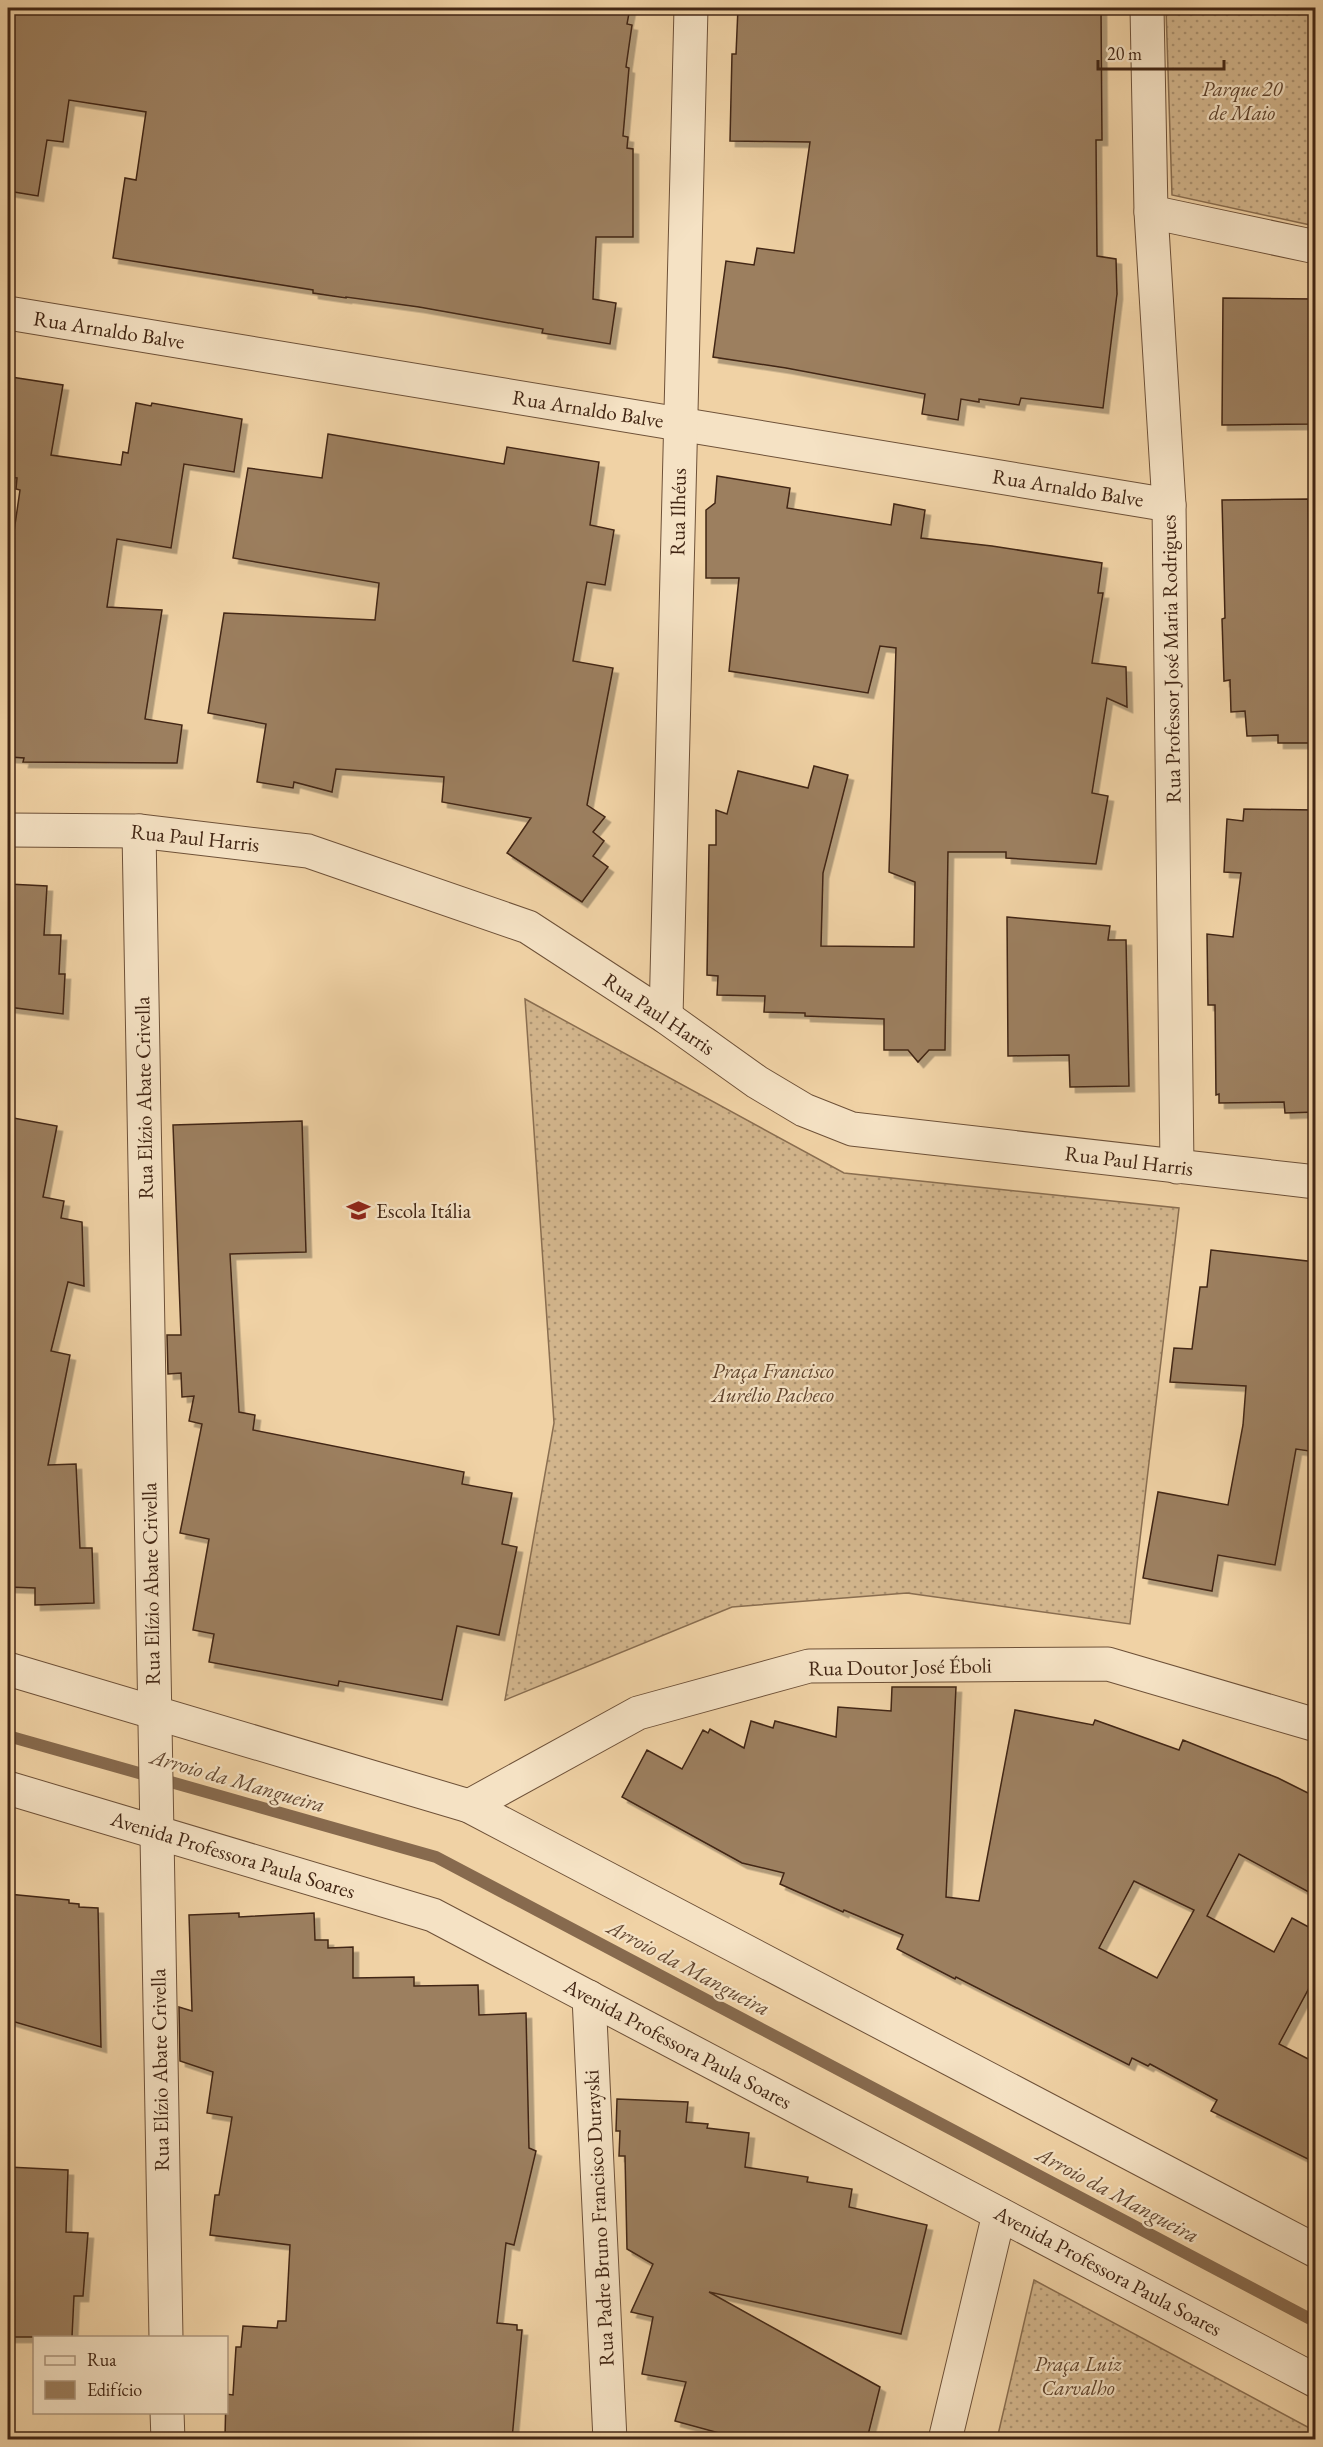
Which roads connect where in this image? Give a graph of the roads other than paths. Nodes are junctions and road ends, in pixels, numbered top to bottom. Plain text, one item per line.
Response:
1 (691, 8) edge
2 (1147, 8) edge
3 (1151, 212) junction
4 (1316, 247) edge
5 (8, 314) edge
6 (680, 423) junction
7 (1169, 505) junction
8 (8, 830) edge
9 (139, 831) junction
10 (666, 1017) junction
11 (1177, 1167) junction
12 (1316, 1182) edge
13 (8, 1669) edge
14 (153, 1712) junction
15 (1316, 1725) edge
16 (8, 1788) edge
17 (469, 1806) junction
18 (156, 1832) junction
19 (589, 1997) junction
20 (999, 2214) junction
21 (1316, 2251) edge
22 (166, 2336) edge
23 (1316, 2380) edge
24 (167, 2414) edge
25 (168, 2439) edge
26 (610, 2439) edge
27 (945, 2439) edge

1 - 6 street, Rua Ilhéus
2 - 3 street, Rua Professor José Maria Rodrigues
3 - 4 street
3 - 7 street, Rua Professor José Maria Rodrigues
5 - 6 street, Rua Arnaldo Balve
6 - 7 street, Rua Arnaldo Balve
6 - 10 street, Rua Ilhéus
7 - 11 street, Rua Professor José Maria Rodrigues
8 - 9 street, Rua Paul Harris
9 - 10 street, Rua Paul Harris
9 - 14 street, Rua Elízio Abate Crivella
10 - 11 street, Rua Paul Harris
11 - 12 street, Rua Paul Harris
13 - 14 street
14 - 17 street
14 - 18 street, Rua Elízio Abate Crivella
15 - 17 street, Rua Doutor José Éboli
16 - 18 street, Avenida Professora Paula Soares
17 - 21 street
18 - 19 street, Avenida Professora Paula Soares
18 - 22 street, Rua Elízio Abate Crivella
19 - 20 street, Avenida Professora Paula Soares
19 - 26 street, Rua Padre Bruno Francisco Durayski
20 - 23 street, Avenida Professora Paula Soares
20 - 27 street
24 - 25 street

